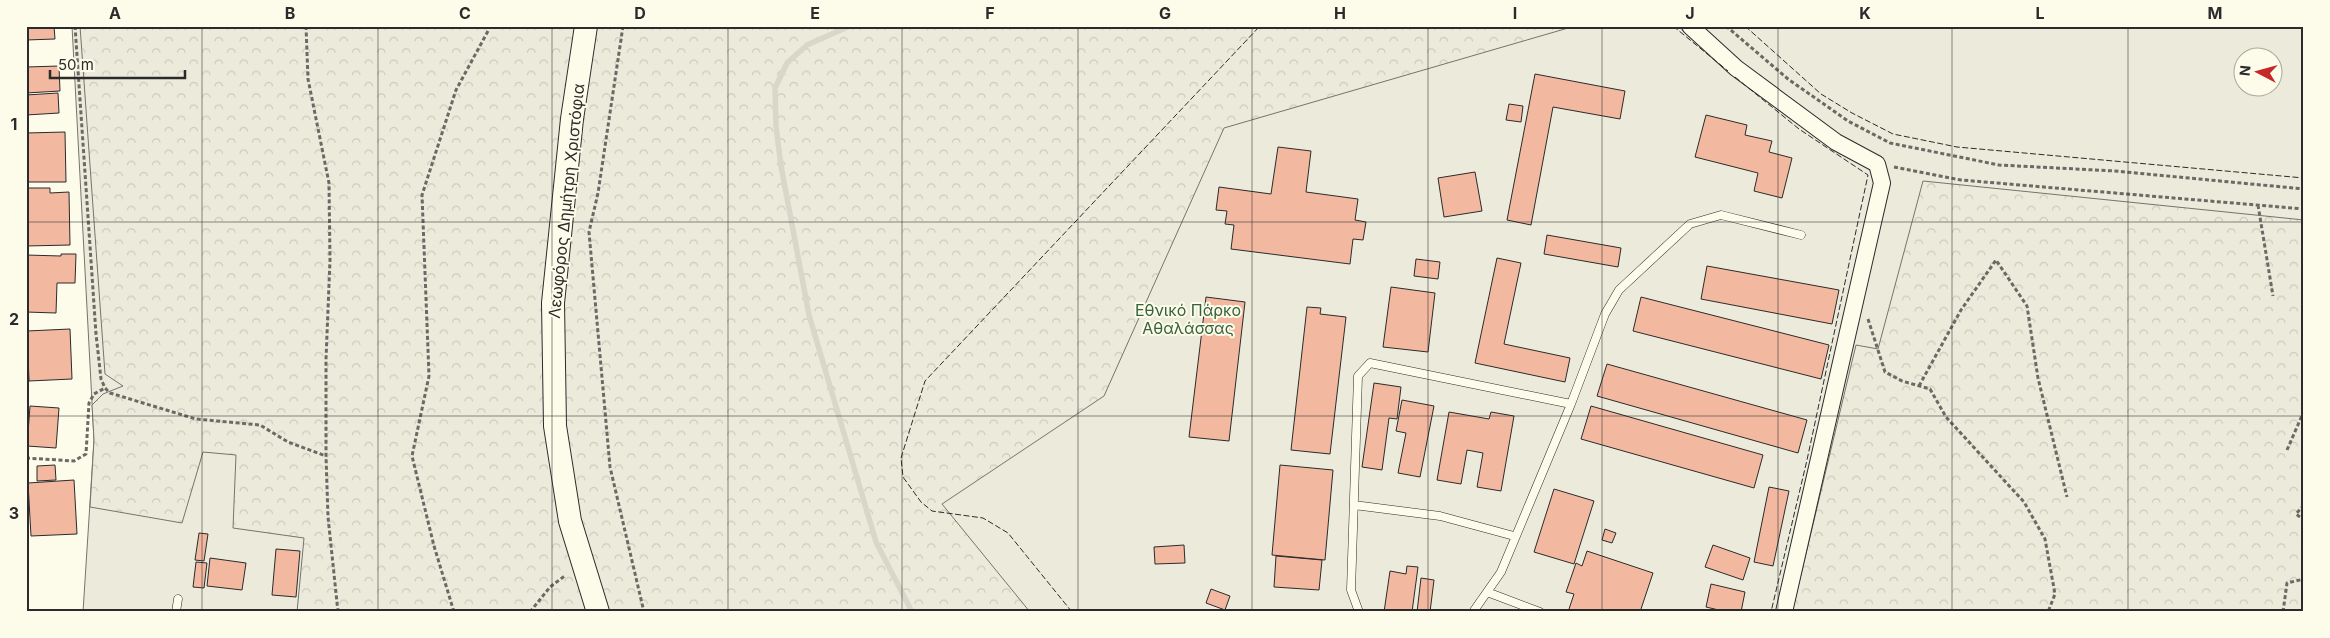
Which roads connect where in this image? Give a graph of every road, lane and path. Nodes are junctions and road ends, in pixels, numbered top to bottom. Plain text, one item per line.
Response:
1 (75, 26) edge
2 (306, 26) edge
3 (487, 26) edge
4 (586, 26) edge
5 (623, 26) edge
6 (1690, 26) edge
7 (1726, 26) edge
8 (1876, 164) junction
9 (2304, 189) edge
10 (2258, 205) junction
11 (2304, 209) edge
12 (1800, 235) dead end
13 (1857, 292) junction
14 (2273, 296) dead end
15 (1918, 386) junction
16 (106, 388) junction
17 (1571, 404) junction
18 (2304, 410) edge
19 (2287, 450) dead end
20 (326, 456) junction
21 (26, 458) edge
22 (2067, 497) dead end
23 (1354, 505) junction
24 (2304, 505) edge
25 (2304, 520) edge
26 (1514, 536) junction
27 (584, 563) junction
28 (2304, 579) edge
29 (1487, 592) junction
30 (178, 599) dead end
31 (176, 612) edge
32 (338, 612) edge
33 (454, 612) edge
34 (530, 612) edge
35 (598, 612) edge
36 (644, 612) edge
37 (1359, 612) edge
38 (1473, 612) edge
39 (1540, 612) edge
40 (1784, 612) edge
41 (2048, 612) edge
42 (2283, 612) edge

1 - 16 path
2 - 20 path
3 - 33 path
4 - 27 main road, Λεωφόρος Δημήτρη Χριστόφια
5 - 36 path
6 - 8 street
7 - 9 path
8 - 10 path
8 - 13 street
10 - 11 path
10 - 14 path
12 - 17 lane
13 - 15 path
13 - 40 street
15 - 22 path
15 - 41 path
16 - 20 path
16 - 21 path
17 - 23 lane
17 - 26 lane
18 - 19 path
20 - 32 path
23 - 26 lane
23 - 37 lane
24 - 25 path
26 - 29 lane
27 - 34 path
27 - 35 main road, Λεωφόρος Δημήτρη Χριστόφια
28 - 42 path
29 - 38 lane
29 - 39 lane
30 - 31 lane

